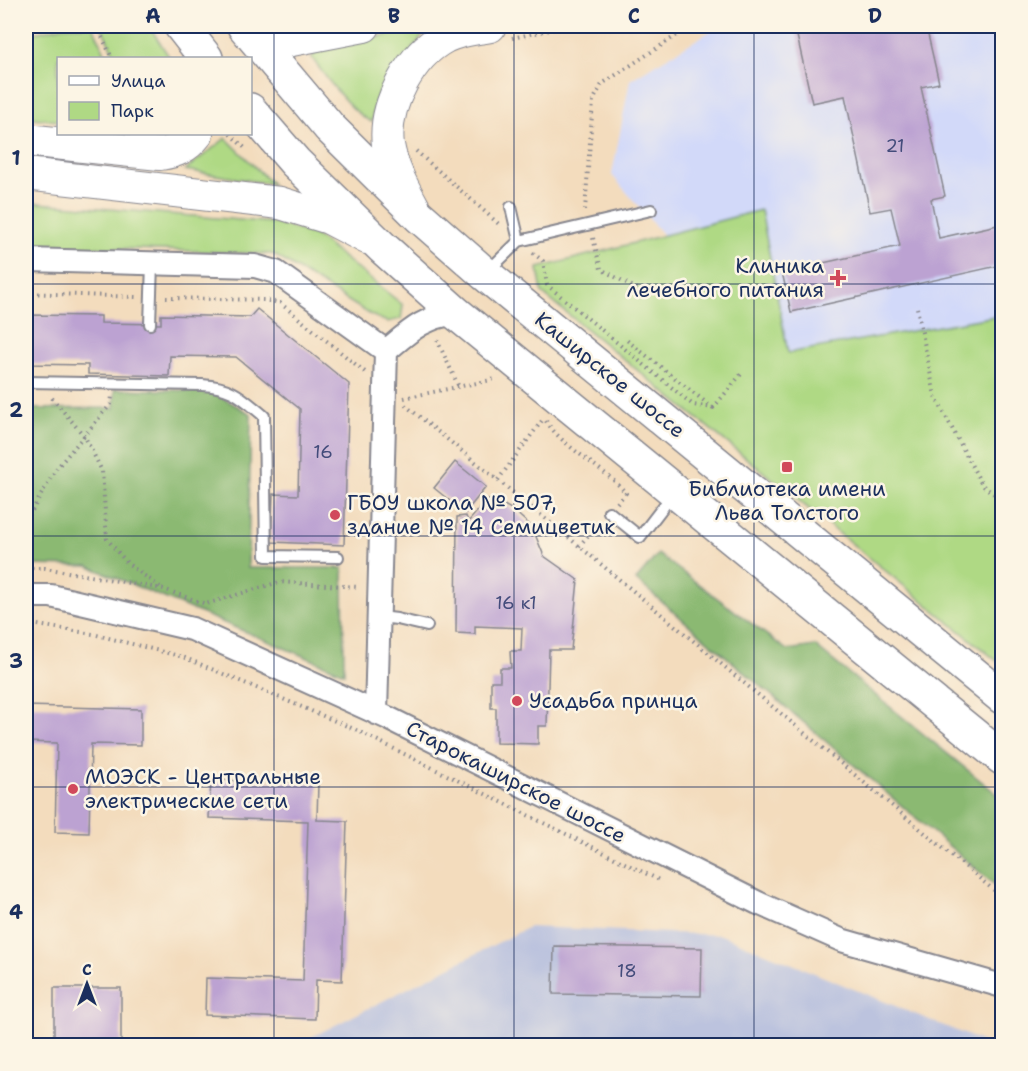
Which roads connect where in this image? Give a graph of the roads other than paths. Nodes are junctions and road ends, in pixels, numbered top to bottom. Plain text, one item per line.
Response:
1 (245, 26) edge
2 (364, 26) edge
3 (497, 33) edge
4 (252, 112) edge
5 (196, 135) edge
6 (26, 140) edge
7 (26, 174) edge
8 (511, 207) dead end
9 (651, 210) dead end
10 (419, 216) junction
11 (519, 242) junction
12 (383, 248) junction
13 (26, 260) edge
14 (152, 263) junction
15 (485, 274) junction
16 (442, 316) junction
17 (150, 324) dead end
18 (386, 351) junction
19 (26, 382) edge
20 (675, 492) junction
21 (609, 512) dead end
22 (338, 558) dead end
23 (26, 596) edge
24 (380, 617) junction
25 (427, 626) dead end
26 (1002, 697) edge
27 (376, 713) junction
28 (1002, 758) edge
29 (1002, 986) edge

1 - 2 main road
1 - 10 main road, Каширское шоссе
3 - 10 main road
4 - 12 main road
5 - 6 main road
7 - 12 main road
8 - 11 lane
9 - 11 lane
10 - 15 main road, Каширское шоссе
11 - 15 lane
12 - 16 main road
13 - 14 street
14 - 17 lane
14 - 18 street
15 - 26 main road, Каширское шоссе
16 - 18 street
16 - 20 main road
18 - 24 street
19 - 22 lane
20 - 21 lane
20 - 28 main road
23 - 27 street, Старокаширское шоссе
24 - 25 lane
24 - 27 street
27 - 29 street, Старокаширское шоссе

